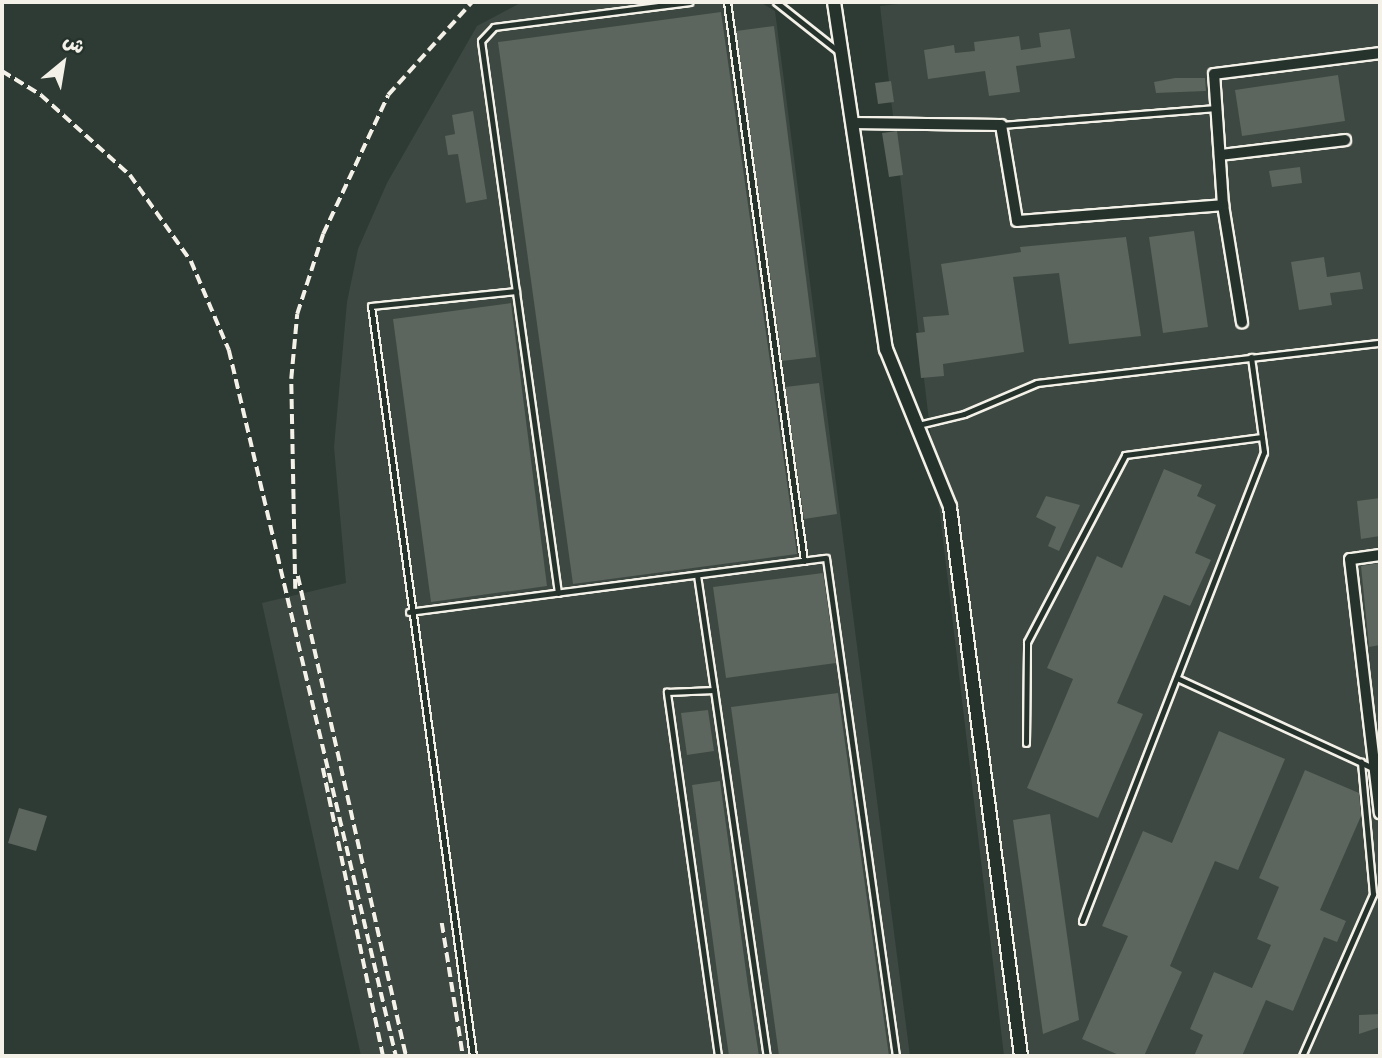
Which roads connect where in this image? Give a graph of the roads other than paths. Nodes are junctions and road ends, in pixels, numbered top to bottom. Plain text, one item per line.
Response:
1 (689, 2) edge
2 (727, 2) edge
3 (776, 2) edge
4 (834, 2) edge
5 (1380, 52) edge
6 (842, 55) junction
7 (1216, 108) junction
8 (852, 122) junction
9 (1001, 125) junction
10 (1345, 140) dead end
11 (1220, 155) junction
12 (1223, 205) junction
13 (516, 290) junction
14 (1242, 322) dead end
15 (1380, 343) edge
16 (1251, 357) junction
17 (918, 425) junction
18 (1262, 437) junction
19 (1380, 555) edge
20 (804, 561) junction
21 (697, 575) junction
22 (558, 593) junction
23 (409, 612) junction
24 (1177, 678) junction
25 (713, 690) junction
26 (1026, 743) dead end
27 (1361, 762) junction
28 (1375, 769) junction
29 (1380, 813) edge
30 (1082, 920) dead end
31 (473, 1056) edge
32 (718, 1056) edge
33 (767, 1056) edge
34 (896, 1056) edge
35 (1021, 1056) edge
36 (1302, 1056) edge

1 - 13 lane
2 - 20 lane
3 - 6 lane
4 - 6 street
5 - 7 street
6 - 8 street
7 - 9 lane
7 - 11 street
8 - 9 street
8 - 17 street
9 - 12 street
10 - 11 street
11 - 12 street
12 - 14 street
13 - 22 lane
13 - 23 lane
15 - 16 lane
16 - 17 lane
16 - 18 lane
17 - 35 street
18 - 24 lane
18 - 26 lane
19 - 28 street
20 - 21 lane
20 - 34 lane
21 - 22 lane
21 - 25 lane
22 - 23 lane
23 - 31 lane
24 - 27 lane
24 - 30 lane
25 - 32 lane
25 - 33 lane
27 - 28 lane
27 - 36 lane
28 - 29 street

